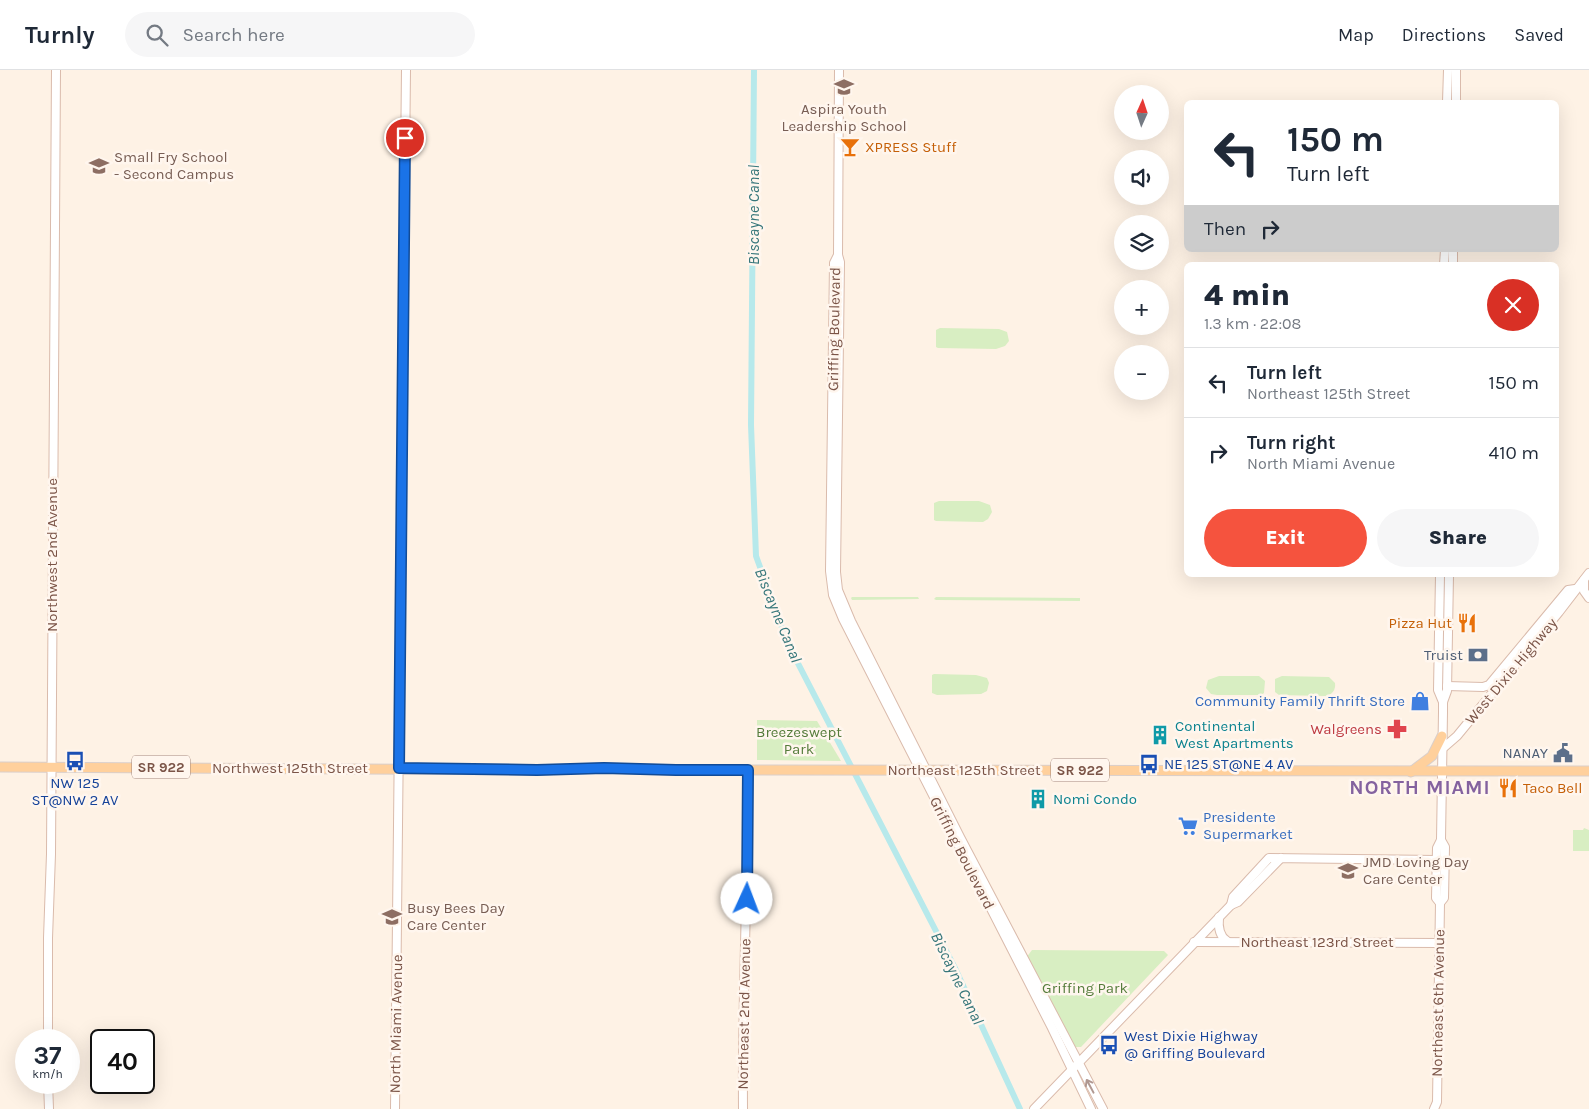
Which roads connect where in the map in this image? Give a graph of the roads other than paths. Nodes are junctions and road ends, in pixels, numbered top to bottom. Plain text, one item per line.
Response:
1 (56, 70) edge
2 (406, 70) edge
3 (839, 70) edge
4 (1448, 70) edge
5 (1456, 70) edge
6 (1448, 81) junction
7 (1456, 99) edge
8 (1447, 100) edge
9 (1586, 576) edge
10 (1440, 577) edge
11 (1449, 577) edge
12 (1440, 584) junction
13 (1575, 589) junction
14 (1589, 598) edge
15 (1448, 601) junction
16 (1447, 686) junction
17 (1443, 702) junction
18 (1442, 736) junction
19 (1442, 749) junction
20 (0, 767) edge
21 (50, 767) junction
22 (399, 768) junction
23 (748, 770) junction
24 (923, 770) junction
25 (1589, 771) edge
26 (1411, 772) junction
27 (1442, 772) junction
28 (1441, 840) junction
29 (1281, 858) junction
30 (1437, 860) junction
31 (1440, 903) junction
32 (1231, 905) junction
33 (1219, 917) junction
34 (1227, 941) junction
35 (1194, 942) junction
36 (1439, 943) junction
37 (48, 1029) edge
38 (1075, 1065) junction
39 (48, 1094) edge
40 (1437, 1107) edge
41 (48, 1109) edge
42 (395, 1109) edge
43 (743, 1109) edge
44 (1034, 1109) edge
45 (1092, 1109) edge
46 (1103, 1109) edge

1 - 21 street, Northwest 2nd Avenue
2 - 22 street, North Miami Avenue
3 - 24 street, Griffing Boulevard
4 - 6 street
5 - 7 street
6 - 7 street
6 - 8 street
9 - 13 street, West Dixie Highway
9 - 14 street
10 - 12 street, Northeast 6th Avenue
11 - 15 street, Northeast 6th Avenue
12 - 15 street
12 - 17 street, Northeast 6th Avenue
13 - 16 street, West Dixie Highway
13 - 19 street, West Dixie Highway
15 - 16 street, Northeast 6th Avenue
16 - 17 street, Northeast 6th Avenue
17 - 18 street, Northeast 6th Avenue
18 - 19 street, Northeast 6th Avenue
18 - 26 main road
19 - 27 street, Northeast 6th Avenue
20 - 21 main road, Northwest 125th Street / SR 922
21 - 22 main road, Northwest 125th Street / SR 922
21 - 37 street, Northwest 2nd Avenue
22 - 23 main road, Northeast 125th Street / SR 922
22 - 42 street, North Miami Avenue
23 - 24 main road, Northeast 125th Street / SR 922
23 - 43 street, Northeast 2nd Avenue
24 - 26 main road, Northeast 125th Street / SR 922
24 - 38 street, Griffing Boulevard
25 - 27 main road, Northeast 125th Street / SR 922
26 - 27 main road, Northeast 125th Street / SR 922
27 - 28 street, Northeast 6th Avenue
28 - 30 street, Northeast 6th Avenue
28 - 31 street, Northeast 6th Avenue
29 - 30 street
29 - 32 street
29 - 32 street
30 - 31 street, Northeast 6th Avenue
31 - 36 street, Northeast 6th Avenue
32 - 33 street
33 - 34 street
33 - 35 street
34 - 35 street, Northeast 123rd Street
34 - 36 street, Northeast 123rd Street
35 - 38 street
36 - 40 street, Northeast 6th Avenue
38 - 44 street
38 - 45 street, Griffing Boulevard
46 -> 38 street, Griffing Boulevard
39 - 41 street

